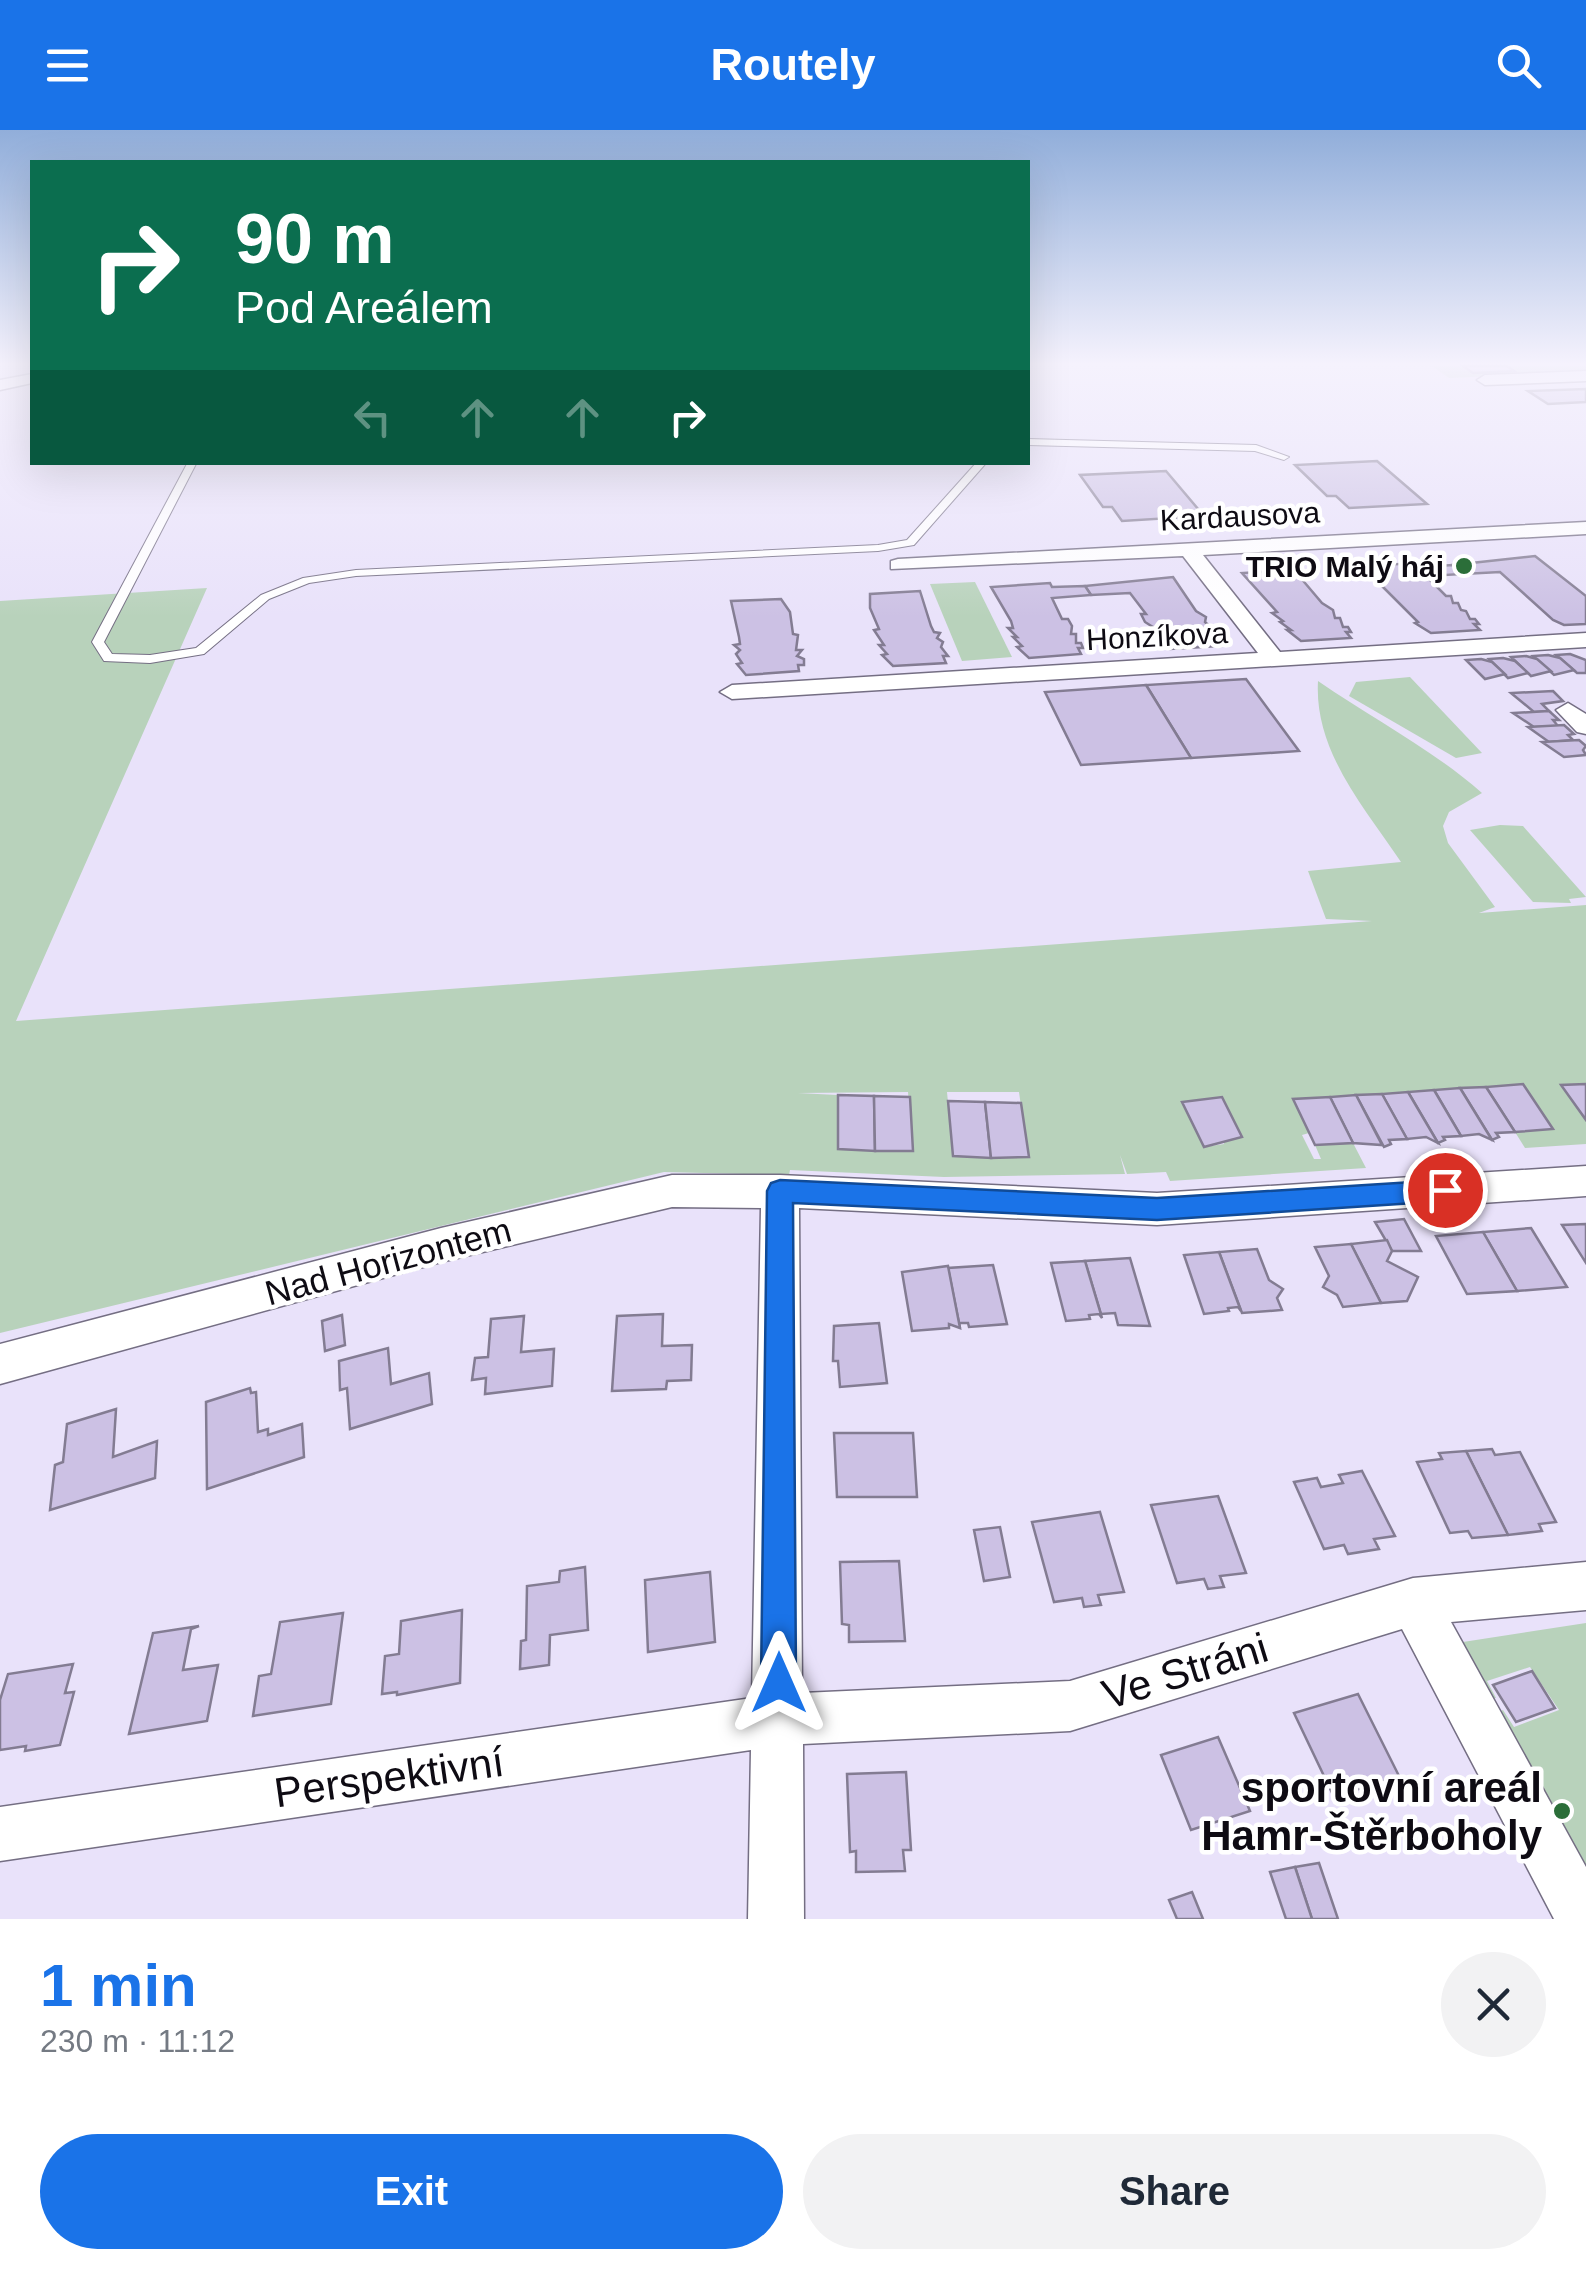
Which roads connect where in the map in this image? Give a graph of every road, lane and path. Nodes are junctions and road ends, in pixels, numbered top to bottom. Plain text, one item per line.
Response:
1 (1261, 449) edge
2 (1284, 456) dead end
3 (190, 465) edge
4 (980, 465) edge
5 (1586, 528) edge
6 (1188, 549) junction
7 (898, 565) dead end
8 (1586, 640) edge
9 (1274, 659) junction
10 (732, 692) dead end
11 (1586, 1181) edge
12 (780, 1191) junction
13 (0, 1364) edge
14 (1586, 1586) edge
15 (1413, 1602) junction
16 (778, 1720) junction
17 (0, 1834) edge
18 (776, 1919) edge
19 (1584, 1919) edge

1 - 2 lane
3 - 4 lane
5 - 6 street, Kardausova
6 - 7 street, Kardausova
6 - 9 street
8 - 9 street, Honzíkova
9 - 10 street, Honzíkova
11 - 12 street, Nad Horizontem
12 - 13 street, Nad Horizontem
12 - 16 street
14 - 15 street, Ve Stráni
15 - 16 street, Ve Stráni
15 - 19 street
16 - 17 street, Perspektivní
16 - 18 street

